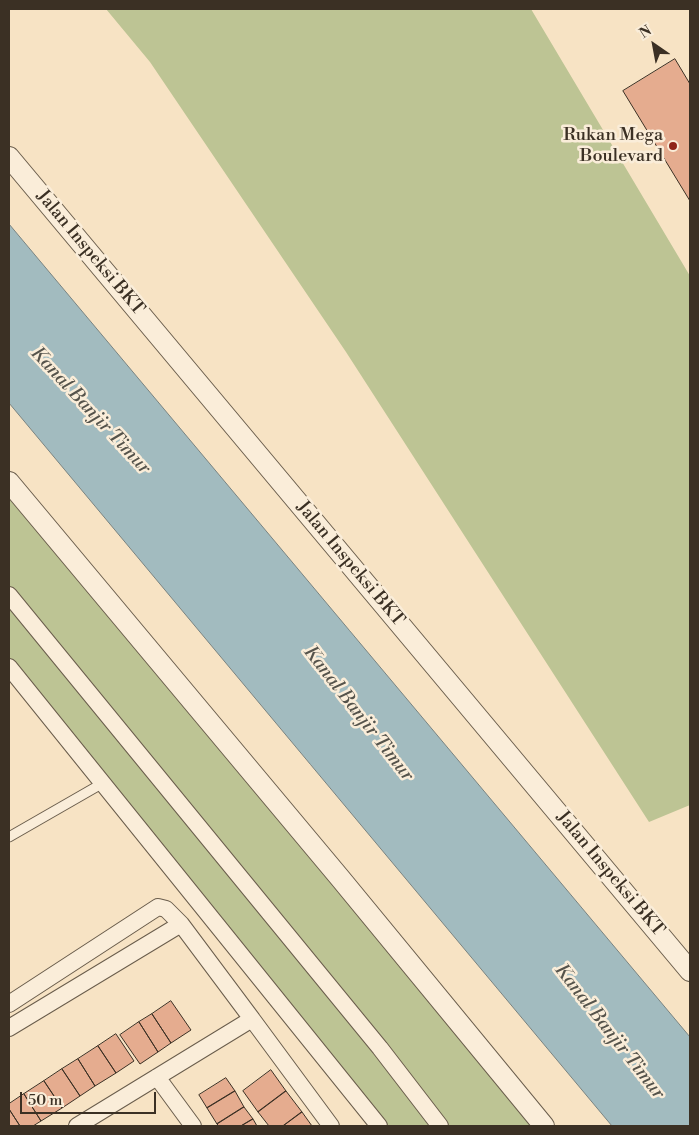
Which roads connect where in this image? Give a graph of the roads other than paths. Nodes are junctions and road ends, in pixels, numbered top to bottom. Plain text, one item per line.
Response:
1 (9, 157) edge
2 (9, 482) edge
3 (9, 596) edge
4 (9, 667) edge
5 (103, 783) junction
6 (9, 837) edge
7 (181, 924) junction
8 (690, 971) edge
9 (9, 1004) edge
10 (252, 1019) junction
11 (9, 1028) edge
12 (157, 1077) junction
13 (77, 1126) edge
14 (193, 1126) edge
15 (331, 1126) edge
16 (379, 1126) edge
17 (440, 1126) edge
18 (544, 1126) edge

1 - 8 street, Jalan Inspeksi BKT
2 - 18 street
3 - 17 street
4 - 5 street
5 - 6 lane
5 - 16 street
7 - 9 street
7 - 10 street
7 - 11 street
10 - 12 street
10 - 15 street
12 - 13 street
12 - 14 street

